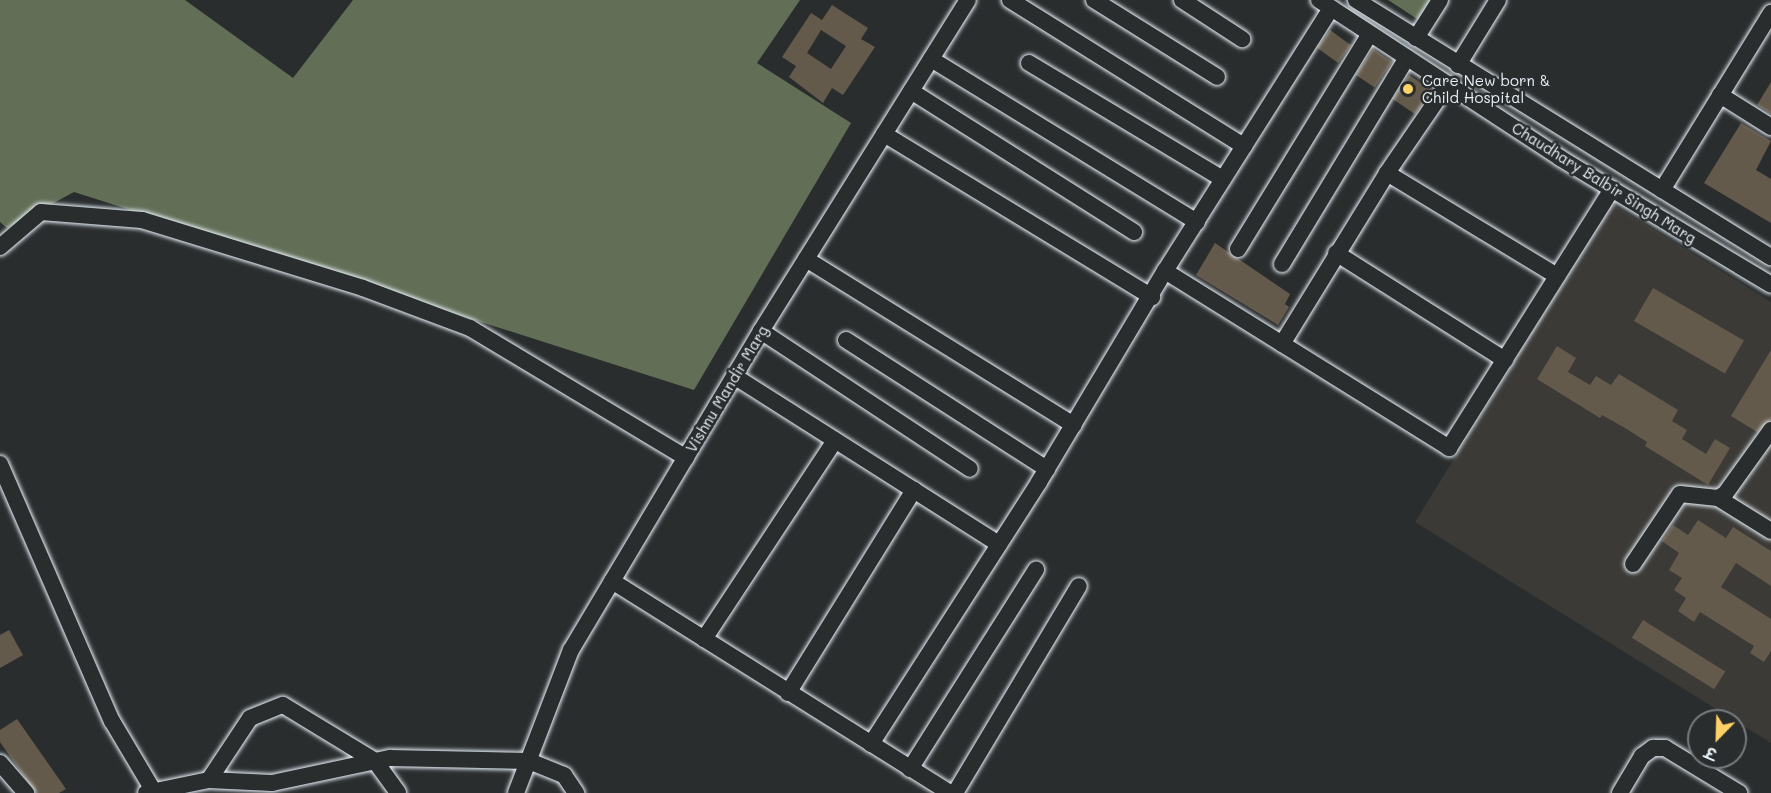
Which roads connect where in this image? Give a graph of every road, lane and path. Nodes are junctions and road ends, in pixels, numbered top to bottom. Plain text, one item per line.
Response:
1 (968, 0) edge
2 (1010, 0) edge
3 (1094, 0) edge
4 (1182, 0) edge
5 (1356, 0) edge
6 (1440, 0) edge
7 (1498, 0) edge
8 (1325, 4) edge
9 (1771, 13) edge
10 (1370, 34) junction
11 (1416, 38) junction
12 (1242, 39) dead end
13 (1407, 58) junction
14 (931, 59) junction
15 (1029, 63) dead end
16 (1458, 64) junction
17 (1218, 77) dead end
18 (1448, 84) junction
19 (911, 92) junction
20 (1720, 95) junction
21 (1771, 127) edge
22 (884, 134) junction
23 (1244, 146) junction
24 (1387, 173) junction
25 (1223, 179) junction
26 (1611, 189) junction
27 (1662, 190) junction
28 (1197, 222) junction
29 (1134, 232) dead end
30 (0, 247) edge
31 (1238, 249) dead end
32 (1336, 253) junction
33 (1771, 256) edge
34 (806, 259) junction
35 (1282, 264) dead end
36 (1165, 271) junction
37 (1557, 276) junction
38 (1771, 285) edge
39 (1152, 297) junction
40 (761, 331) junction
41 (846, 340) dead end
42 (1282, 344) junction
43 (1504, 360) junction
44 (734, 376) junction
45 (1074, 425) junction
46 (1771, 430) edge
47 (835, 440) junction
48 (686, 458) junction
49 (0, 465) edge
50 (970, 469) dead end
51 (1047, 469) junction
52 (914, 490) junction
53 (1718, 498) junction
54 (1771, 531) edge
55 (999, 544) junction
56 (1633, 564) dead end
57 (1036, 570) dead end
58 (612, 581) junction
59 (1079, 586) dead end
60 (704, 639) junction
61 (788, 693) junction
62 (871, 744) junction
63 (375, 761) junction
64 (529, 761) junction
65 (0, 763) edge
66 (910, 769) junction
67 (209, 780) junction
68 (149, 792) edge
69 (26, 793) edge
70 (398, 793) edge
71 (516, 793) edge
72 (576, 793) edge
73 (950, 793) edge
74 (955, 793) edge
75 (1620, 793) edge
76 (1739, 793) edge

1 - 14 street, Vishnu Mandir Marg
2 - 23 street
3 - 17 street
4 - 12 street
5 - 11 street, Chaudhary Balbir Singh Marg
6 - 11 street
7 - 16 street
8 - 10 street, Chaudhary Balbir Singh Marg
8 - 23 street
9 - 20 street
10 - 13 street, Chaudhary Balbir Singh Marg
10 - 31 street
11 - 16 street, Chaudhary Balbir Singh Marg
13 - 18 street, Chaudhary Balbir Singh Marg
13 - 35 street
14 - 19 street, Vishnu Mandir Marg
14 - 28 street
15 - 25 street
16 - 27 street, Chaudhary Balbir Singh Marg
18 - 24 street
18 - 26 street, Chaudhary Balbir Singh Marg
19 - 22 street, Vishnu Mandir Marg
19 - 29 street
20 - 21 street
20 - 27 street
22 - 34 street, Vishnu Mandir Marg
22 - 39 street
23 - 25 street
24 - 32 street
24 - 37 street
25 - 28 street
26 - 37 street
26 - 38 street, Chaudhary Balbir Singh Marg
27 - 33 street, Chaudhary Balbir Singh Marg
28 - 36 street
30 - 48 street
32 - 42 street
32 - 43 street
34 - 40 street, Vishnu Mandir Marg
34 - 45 street
36 - 39 street
36 - 42 street
37 - 43 street
39 - 45 street
40 - 44 street, Vishnu Mandir Marg
40 - 50 street
41 - 51 street
42 - 43 street
44 - 47 street
44 - 48 street, Vishnu Mandir Marg
45 - 51 street
46 - 53 street
47 - 52 street
47 - 60 street
48 - 58 street, Vishnu Mandir Marg
49 - 68 street
51 - 55 street
52 - 55 street
52 - 61 street
53 - 54 street
53 - 56 street
55 - 62 street
57 - 66 street
58 - 60 street
58 - 64 street, Vishnu Mandir Marg
59 - 74 street
60 - 61 street
61 - 62 street
62 - 66 street
63 - 64 street
63 - 67 street
63 - 67 street
63 - 70 street
64 - 71 street, Vishnu Mandir Marg
64 - 72 street
65 - 69 street
66 - 73 street
67 - 68 street
75 - 76 street

